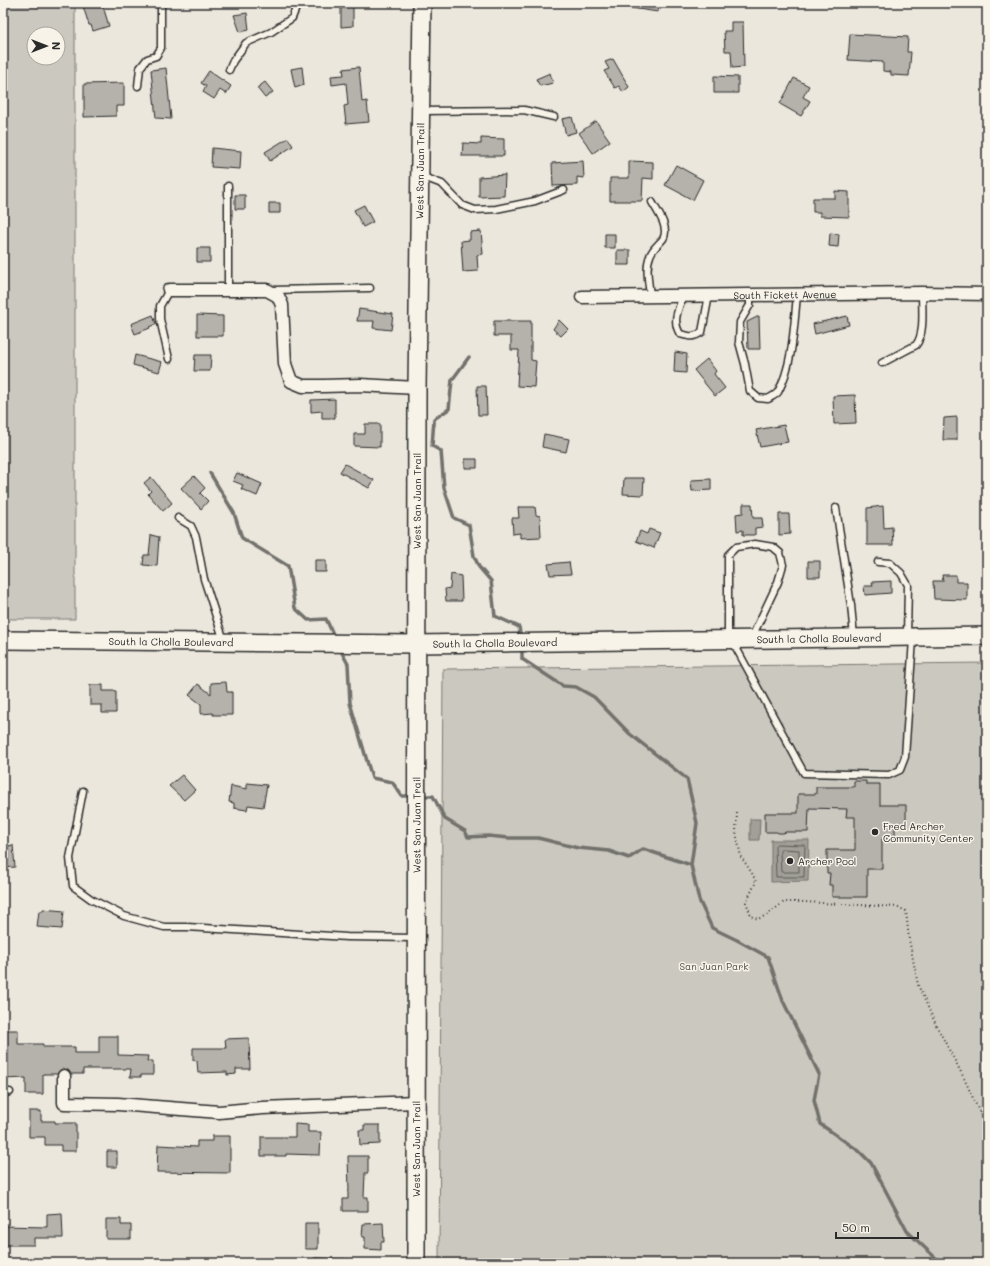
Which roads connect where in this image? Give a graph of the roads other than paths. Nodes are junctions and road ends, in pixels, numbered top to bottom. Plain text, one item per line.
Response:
1 (160, 3) edge
2 (298, 3) edge
3 (422, 3) edge
4 (229, 70) dead end
5 (138, 86) dead end
6 (420, 112) junction
7 (554, 117) dead end
8 (420, 175) junction
9 (228, 186) dead end
10 (564, 190) dead end
11 (652, 202) dead end
12 (370, 288) dead end
13 (169, 290) joint
14 (228, 290) junction
15 (267, 290) junction
16 (922, 294) junction
17 (987, 294) edge
18 (750, 295) junction
19 (797, 295) junction
20 (650, 296) junction
21 (683, 296) junction
22 (709, 296) junction
23 (582, 297) dead end
24 (169, 359) dead end
25 (882, 363) dead end
26 (417, 388) junction
27 (836, 508) dead end
28 (178, 518) dead end
29 (878, 562) dead end
30 (987, 636) edge
31 (854, 637) junction
32 (910, 637) junction
33 (751, 639) junction
34 (3, 640) edge
35 (730, 640) junction
36 (224, 642) junction
37 (417, 644) junction
38 (82, 791) dead end
39 (416, 938) junction
40 (64, 1076) dead end
41 (10, 1092) dead end
42 (3, 1093) edge
43 (416, 1102) junction
44 (316, 1262) dead end
45 (345, 1263) edge
46 (416, 1263) edge

1 - 5 lane
2 - 4 lane
3 - 6 street, West San Juan Trail
6 - 7 lane
6 - 8 street, West San Juan Trail
8 - 10 lane
8 - 26 street, West San Juan Trail
9 - 14 lane
11 - 20 lane
12 - 15 lane
13 - 14 street
13 - 24 lane
14 - 15 street
15 - 26 street
16 - 17 street, South Fickett Avenue
16 - 19 street, South Fickett Avenue
16 - 25 lane
18 - 19 street, South Fickett Avenue
18 - 19 lane
18 - 22 street, South Fickett Avenue
20 - 21 street, South Fickett Avenue
20 - 23 street, South Fickett Avenue
21 - 22 street, South Fickett Avenue
21 - 22 lane
26 - 37 street, West San Juan Trail
27 - 31 lane
28 - 36 lane
29 - 32 lane
30 - 32 street, South la Cholla Boulevard
31 - 32 street, South la Cholla Boulevard
31 - 33 street, South la Cholla Boulevard
32 - 35 lane
33 - 35 street, South la Cholla Boulevard
33 - 35 lane
34 - 36 street, South la Cholla Boulevard
35 - 37 street, South la Cholla Boulevard
36 - 37 street, South la Cholla Boulevard
37 - 39 street, West San Juan Trail
38 - 39 lane
39 - 43 street, West San Juan Trail
40 - 43 street
41 - 42 lane
43 - 46 street, West San Juan Trail
44 - 45 lane

